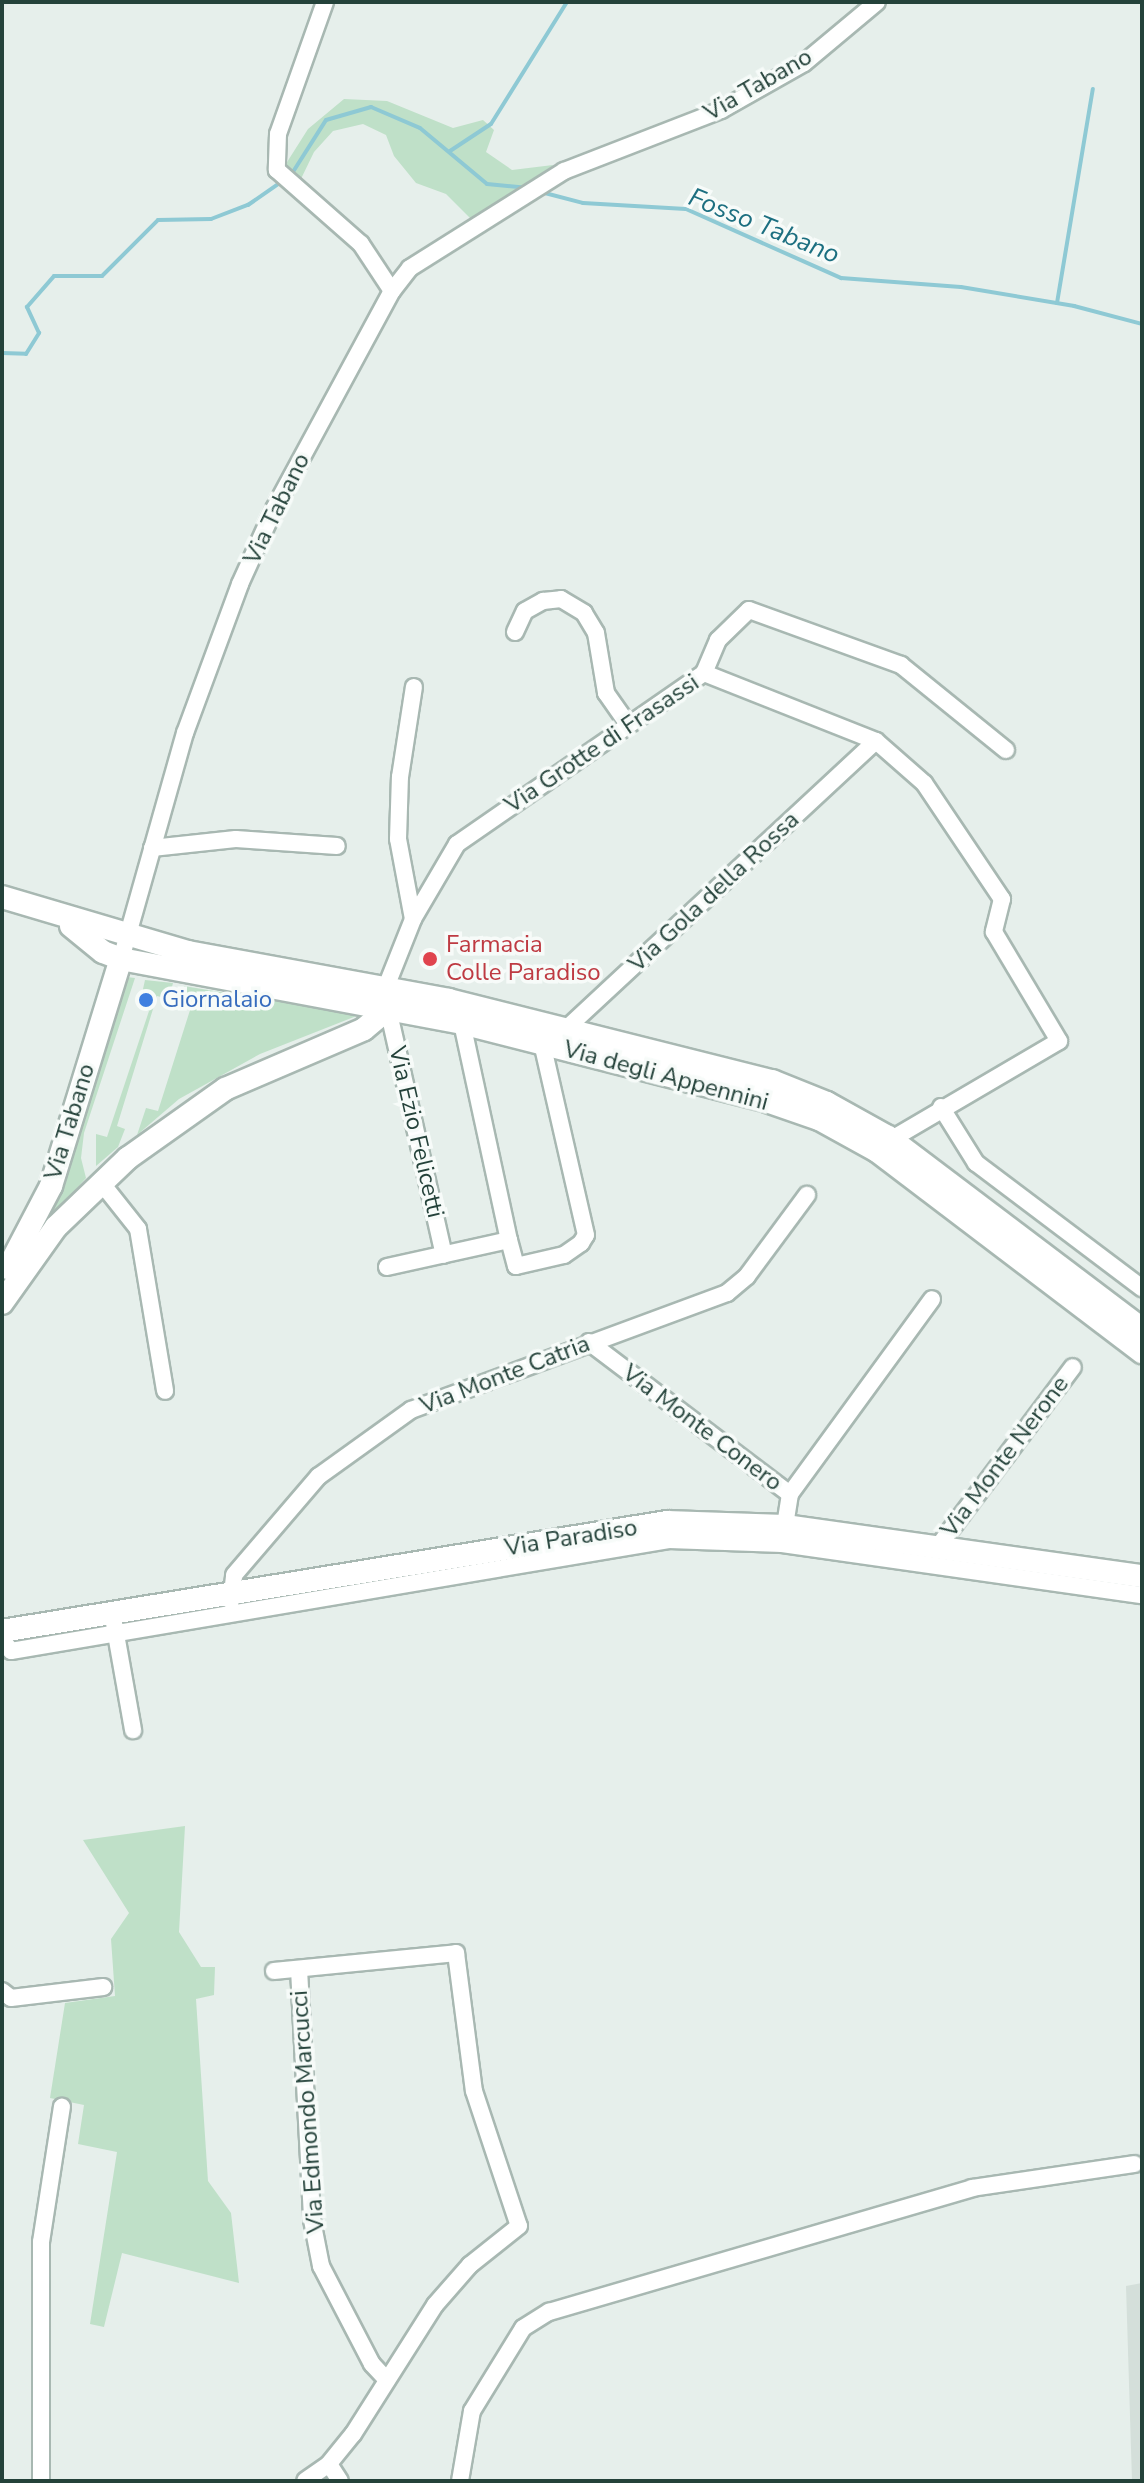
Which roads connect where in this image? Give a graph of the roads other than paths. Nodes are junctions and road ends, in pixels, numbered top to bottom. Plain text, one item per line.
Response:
1 (325, 2) edge
2 (877, 2) edge
3 (392, 291) junction
4 (515, 632) dead end
5 (704, 673) junction
6 (414, 687) dead end
7 (628, 725) junction
8 (876, 741) junction
9 (1006, 750) dead end
10 (337, 846) dead end
11 (152, 848) junction
12 (2, 897) edge
13 (413, 919) junction
14 (125, 948) junction
15 (387, 998) junction
16 (462, 1023) junction
17 (556, 1039) junction
18 (941, 1107) junction
19 (882, 1144) junction
20 (100, 1181) junction
21 (807, 1195) dead end
22 (509, 1240) junction
23 (444, 1255) junction
24 (387, 1267) dead end
25 (2, 1277) edge
26 (1142, 1288) edge
27 (932, 1299) dead end
28 (2, 1303) edge
29 (1142, 1329) edge
30 (589, 1342) junction
31 (1142, 1352) edge
32 (1073, 1367) dead end
33 (165, 1391) dead end
34 (790, 1494) junction
35 (785, 1526) junction
36 (937, 1548) junction
37 (1142, 1576) edge
38 (1142, 1595) edge
39 (231, 1604) junction
40 (114, 1623) junction
41 (2, 1631) edge
42 (2, 1639) edge
43 (133, 1730) dead end
44 (299, 1969) junction
45 (274, 1971) dead end
46 (103, 1987) dead end
47 (5, 2000) edge
48 (62, 2107) dead end
49 (1134, 2164) dead end
50 (387, 2380) junction
51 (329, 2464) junction
52 (41, 2481) edge
53 (305, 2481) edge
54 (340, 2481) edge
55 (460, 2481) edge

1 - 3 street
2 - 3 street, Via Tabano
3 - 11 street, Via Tabano
4 - 7 street
5 - 7 street, Via Grotte di Frasassi
5 - 8 street, Via Grotte di Frasassi
5 - 9 street
6 - 13 street
7 - 13 street, Via Grotte di Frasassi
8 - 17 street, Via Gola della Rossa
8 - 18 street, Via Grotte di Frasassi
10 - 11 street
11 - 14 street, Via Tabano
12 - 14 street, Via degli Appennini
13 - 15 street, Via Grotte di Frasassi
14 - 15 street, Via degli Appennini
14 - 25 street, Via Tabano
15 - 16 street, Via degli Appennini
15 - 17 street, Via degli Appennini
15 - 20 street
15 - 23 street, Via Ezio Felicetti
16 - 17 street, Via degli Appennini
16 - 22 street
17 - 19 street, Via degli Appennini
17 - 22 street
18 - 19 street, Via Grotte di Frasassi
18 - 26 street
19 - 29 street, Via degli Appennini
19 - 31 street, Via degli Appennini
20 - 28 street, Via Tabano
20 - 33 street, Via Tabano
21 - 30 street, Via Monte Catria
22 - 23 street
23 - 24 street
27 - 34 street
30 - 34 street, Via Monte Conero
30 - 39 street, Via Monte Catria
32 - 36 street, Via Monte Nerone
34 - 35 street, Via Monte Conero
35 - 36 street, Via Paradiso
35 - 39 street, Via Paradiso
36 - 37 street, Via Paradiso
38 - 39 street
39 - 40 street, Via Paradiso
40 - 41 street, Via Paradiso
40 - 42 street
40 - 43 street
44 - 45 street
44 - 50 street, Via Edmondo Marcucci
44 - 50 street
46 - 47 street
48 - 52 street
49 - 55 street
50 - 51 street
51 - 53 street
51 - 54 street

